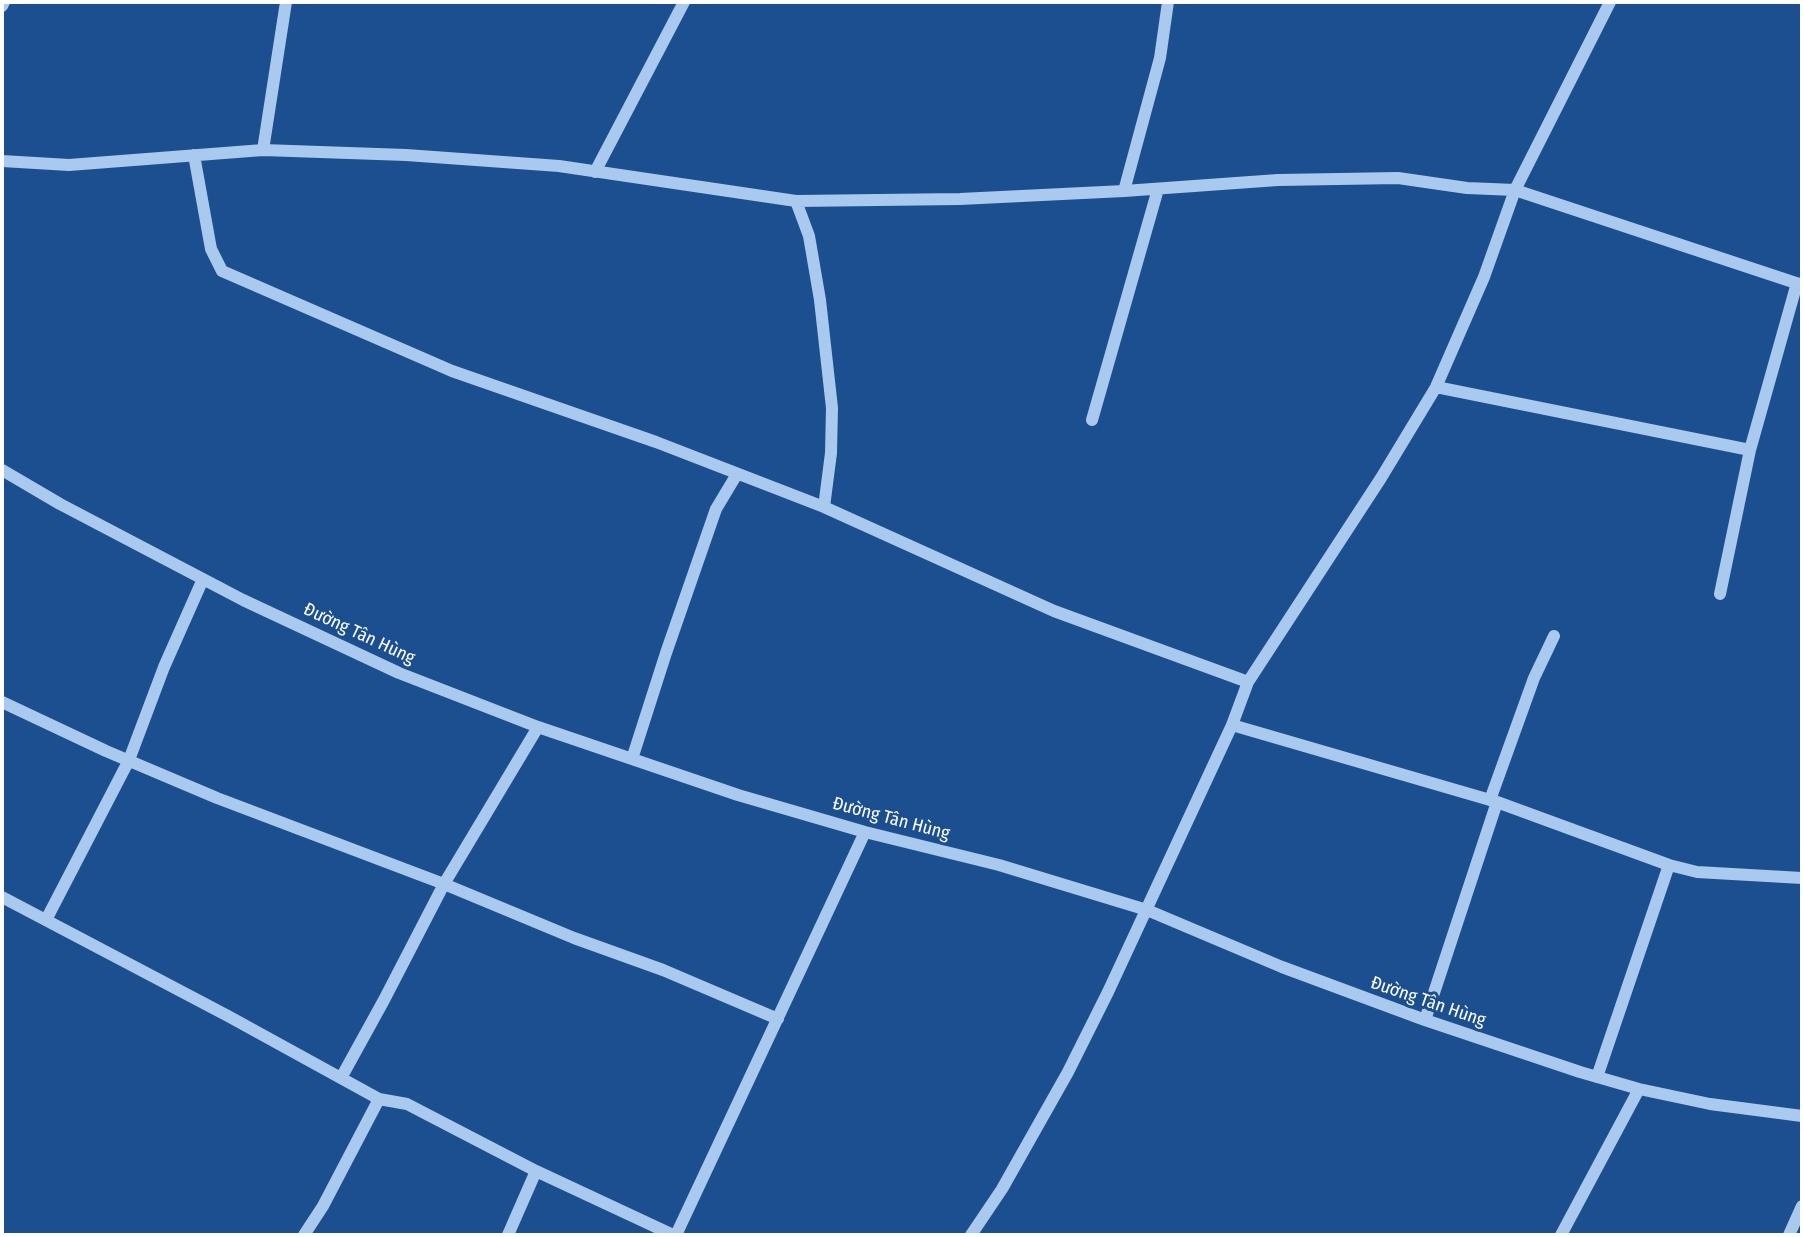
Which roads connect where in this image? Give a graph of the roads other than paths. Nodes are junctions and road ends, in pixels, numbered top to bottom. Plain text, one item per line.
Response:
1 (4, 2) edge
2 (286, 2) edge
3 (684, 2) edge
4 (1168, 2) edge
5 (1609, 2) edge
6 (2, 6) edge
7 (263, 150) junction
8 (194, 155) junction
9 (2, 161) edge
10 (595, 172) junction
11 (1158, 189) junction
12 (1515, 190) junction
13 (1124, 191) junction
14 (796, 201) junction
15 (1800, 284) edge
16 (1436, 387) junction
17 (1092, 420) dead end
18 (1750, 450) junction
19 (2, 470) edge
20 (737, 474) junction
21 (824, 507) junction
22 (204, 579) junction
23 (1720, 594) dead end
24 (1554, 636) dead end
25 (1248, 682) junction
26 (2, 702) edge
27 (1232, 725) junction
28 (538, 727) junction
29 (632, 759) junction
30 (129, 760) junction
31 (1493, 801) junction
32 (865, 832) junction
33 (1669, 865) junction
34 (1802, 878) edge
35 (444, 884) junction
36 (2, 897) edge
37 (1147, 910) junction
38 (46, 920) junction
39 (778, 1019) junction
40 (1425, 1020) junction
41 (1597, 1077) junction
42 (341, 1078) junction
43 (1639, 1089) junction
44 (379, 1099) junction
45 (1802, 1116) edge
46 (536, 1171) junction
47 (1802, 1206) edge
48 (304, 1235) edge
49 (508, 1235) edge
50 (675, 1235) edge
51 (971, 1235) edge
52 (1561, 1235) edge
53 (1789, 1235) edge

1 - 6 street
2 - 7 street
3 - 10 street
4 - 13 street
5 - 12 street
7 - 8 street
7 - 10 street
8 - 9 street
8 - 20 street
10 - 14 street
11 - 12 street
11 - 13 street
11 - 17 street
12 - 15 street
12 - 16 street
13 - 14 street
14 - 21 street
15 - 18 street
16 - 18 street
16 - 25 street
18 - 23 street
19 - 22 street, Đường Tân Hùng
20 - 21 street
20 - 29 street
21 - 25 street
22 - 28 street, Đường Tân Hùng
22 - 30 street
24 - 31 street
25 - 27 street
26 - 30 street
27 - 31 street
27 - 37 street
28 - 29 street, Đường Tân Hùng
28 - 35 street
29 - 32 street, Đường Tân Hùng
30 - 35 street
30 - 38 street
31 - 33 street
31 - 40 street
32 - 37 street, Đường Tân Hùng
32 - 39 street
33 - 34 street
33 - 41 street
35 - 39 street
35 - 42 street
36 - 38 street
37 - 40 street, Đường Tân Hùng
37 - 51 street
38 - 42 street
39 - 50 street
40 - 41 street, Đường Tân Hùng
41 - 43 street, Đường Tân Hùng
42 - 44 street
43 - 45 street, Đường Tân Hùng
43 - 52 street
44 - 46 street
44 - 48 street
46 - 49 street
46 - 50 street
47 - 53 street

